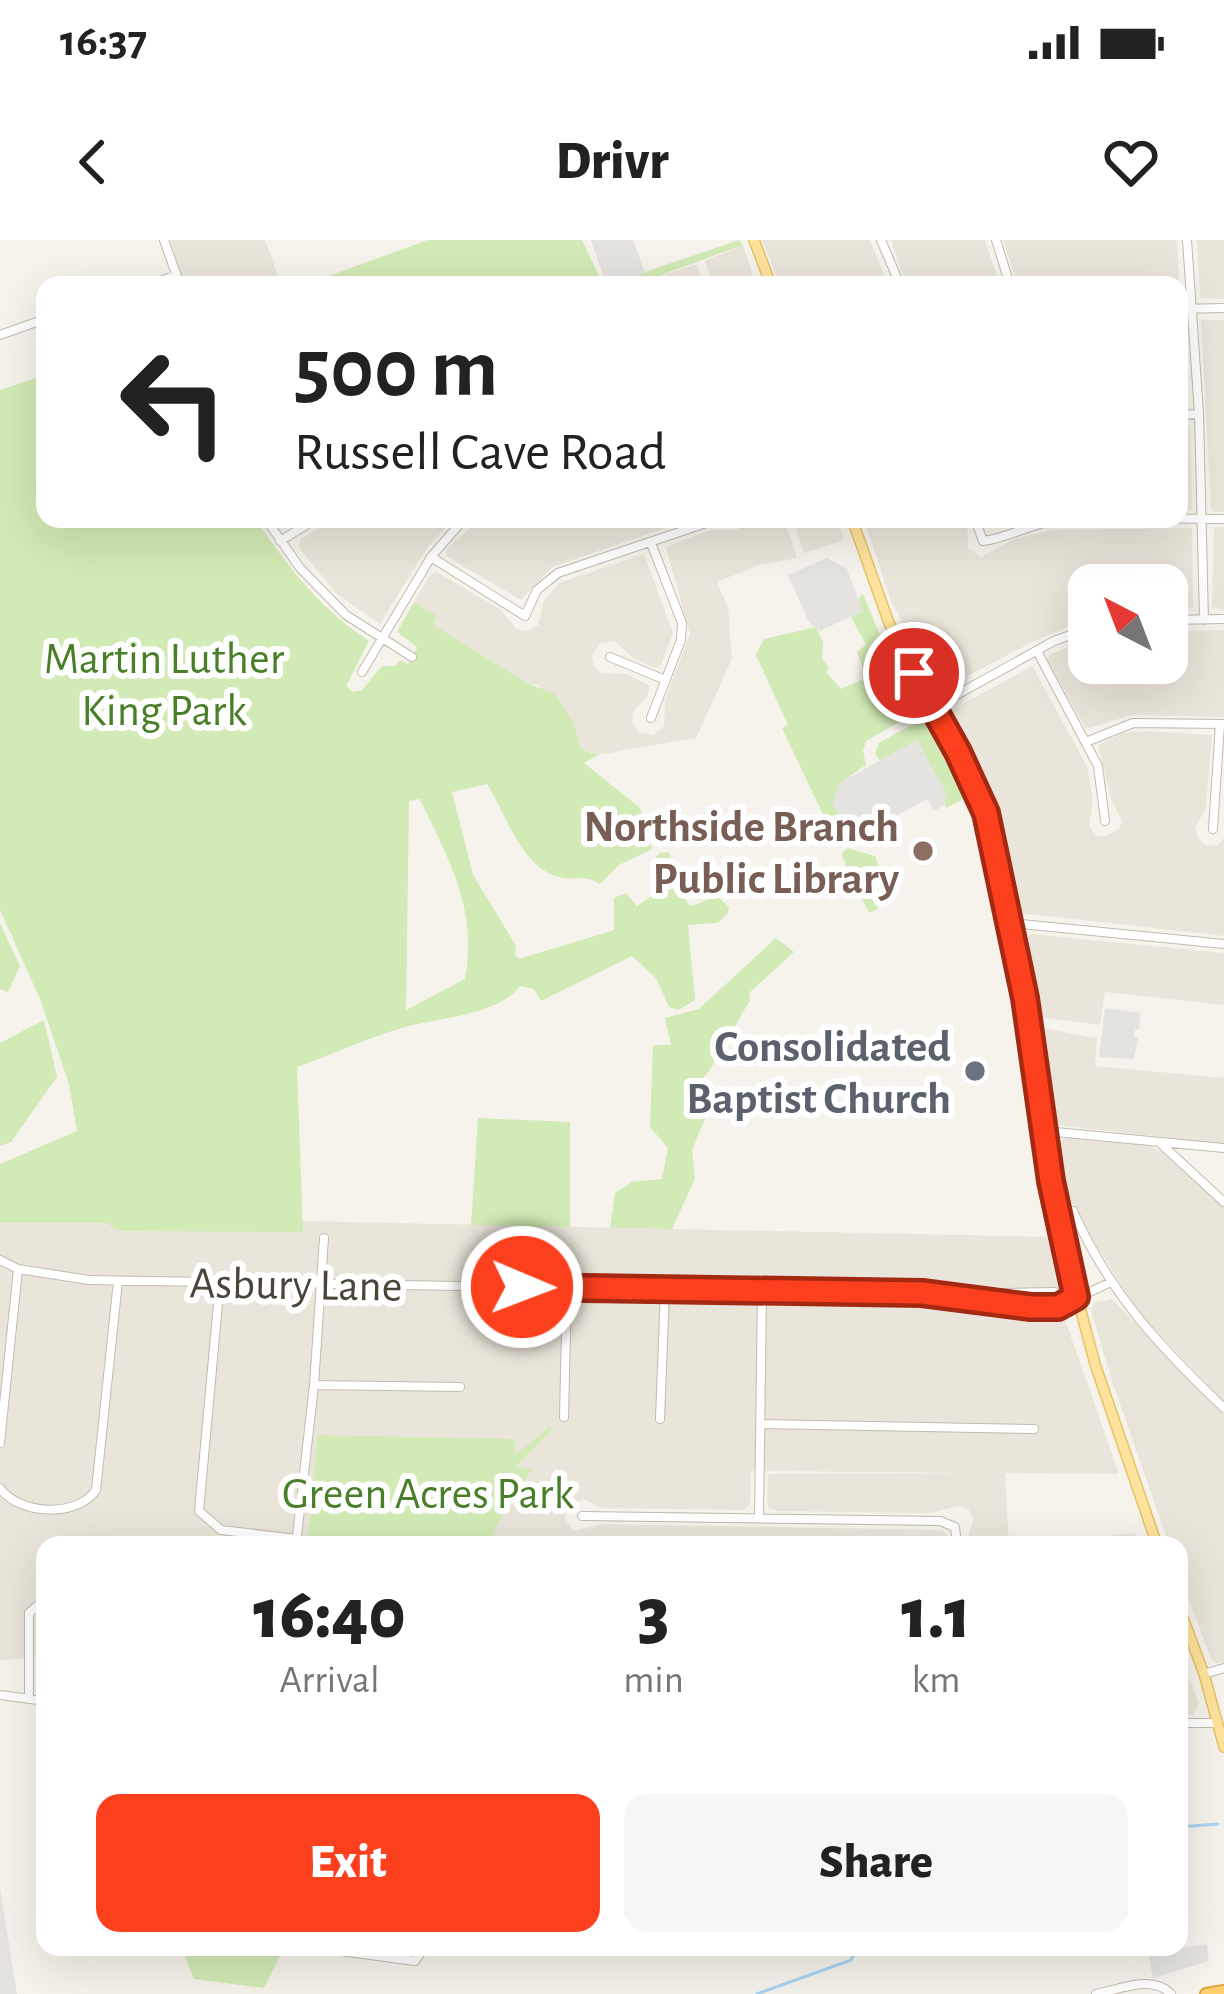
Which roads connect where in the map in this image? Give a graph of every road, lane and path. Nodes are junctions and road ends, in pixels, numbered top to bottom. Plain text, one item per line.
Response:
1 (164, 240) edge
2 (754, 240) edge
3 (881, 240) edge
4 (995, 240) edge
5 (1187, 240) edge
6 (177, 276) edge
7 (768, 276) edge
8 (897, 276) edge
9 (1007, 276) edge
10 (1185, 276) edge
11 (1224, 308) edge
12 (1188, 309) edge
13 (36, 322) edge
14 (0, 334) edge
15 (1188, 339) edge
16 (1198, 414) junction
17 (1188, 415) edge
18 (1188, 519) edge
19 (1202, 519) junction
20 (1224, 519) edge
21 (272, 528) edge
22 (301, 528) edge
23 (456, 528) edge
24 (693, 528) edge
25 (855, 528) edge
26 (978, 528) edge
27 (1023, 528) edge
28 (280, 541) junction
29 (651, 543) junction
30 (431, 557) junction
31 (1188, 620) edge
32 (1204, 620) junction
33 (1224, 620) edge
34 (382, 637) junction
35 (1068, 637) edge
36 (1037, 651) junction
37 (412, 657) dead end
38 (610, 657) dead end
39 (362, 672) dead end
40 (663, 679) junction
41 (933, 708) junction
42 (651, 718) dead end
43 (1222, 724) edge
44 (1085, 742) junction
45 (1105, 821) dead end
46 (1213, 830) dead end
47 (1011, 923) junction
48 (1224, 944) edge
49 (1045, 1131) junction
50 (1158, 1141) junction
51 (1224, 1148) edge
52 (1224, 1202) edge
53 (1072, 1211) dead end
54 (324, 1238) dead end
55 (0, 1260) edge
56 (18, 1269) junction
57 (118, 1281) junction
58 (220, 1282) junction
59 (322, 1283) junction
60 (1109, 1283) junction
61 (566, 1288) junction
62 (665, 1289) junction
63 (762, 1291) junction
64 (954, 1294) junction
65 (1076, 1297) junction
66 (314, 1384) junction
67 (460, 1388) dead end
68 (1224, 1408) edge
69 (564, 1417) dead end
70 (660, 1419) dead end
71 (761, 1424) junction
72 (1034, 1430) dead end
73 (0, 1443) edge
74 (0, 1488) edge
75 (582, 1516) dead end
76 (759, 1518) junction
77 (258, 1536) edge
78 (297, 1536) edge
79 (956, 1536) edge
80 (1154, 1536) edge
81 (36, 1607) edge
82 (1188, 1631) edge
83 (1224, 1668) edge
84 (1204, 1674) junction
85 (0, 1695) edge
86 (29, 1699) junction
87 (36, 1700) edge
88 (1188, 1723) edge
89 (1219, 1724) junction
90 (1224, 1747) edge
91 (380, 1956) edge
92 (419, 1956) edge
93 (1224, 1991) edge
94 (1096, 1994) edge
95 (1171, 1994) edge
96 (1206, 1994) edge

1 - 6 street
2 - 7 main road
3 - 8 street
4 - 9 street
5 - 10 street
11 - 12 street
13 - 14 street
15 - 16 street
16 - 17 street
16 - 19 street
18 - 19 street
19 - 20 street
19 - 32 street
21 - 28 street
22 - 28 street
23 - 30 street
24 - 29 street
25 - 41 main road
26 - 27 street
28 - 34 street
29 - 30 street
29 - 40 street
30 - 34 street
31 - 32 street
32 - 33 street
34 - 37 street
34 - 39 street
35 - 36 street
36 - 41 street
36 - 44 street
38 - 40 street
40 - 42 street
41 - 47 main road
43 - 44 street
43 - 46 street
44 - 45 street
47 - 48 street
47 - 49 main road
49 - 50 street
49 - 65 main road
50 - 51 street
50 - 52 street
53 - 60 street
54 - 59 street
55 - 56 street, Asbury Lane
56 - 57 street, Asbury Lane
56 - 73 street
57 - 58 street, Asbury Lane
57 - 74 street
58 - 59 street, Asbury Lane
58 - 77 street
59 - 61 street, Asbury Lane
59 - 66 street
60 - 65 street
60 - 68 street
61 - 62 street, Asbury Lane
61 - 69 street
62 - 63 street, Asbury Lane
62 - 70 street
63 - 64 street, Asbury Lane
63 - 71 street
64 - 65 street, Asbury Lane
64 - 65 street, Asbury Lane
65 - 80 main road
66 - 67 street
66 - 78 street
71 - 72 street
71 - 76 street
75 - 76 street
76 - 79 street
81 - 86 street
82 - 84 main road
83 - 84 street
84 - 89 main road
85 - 86 street
86 - 87 street
88 - 89 street
89 - 90 main road
91 - 92 street
93 - 96 highway
94 - 95 street

